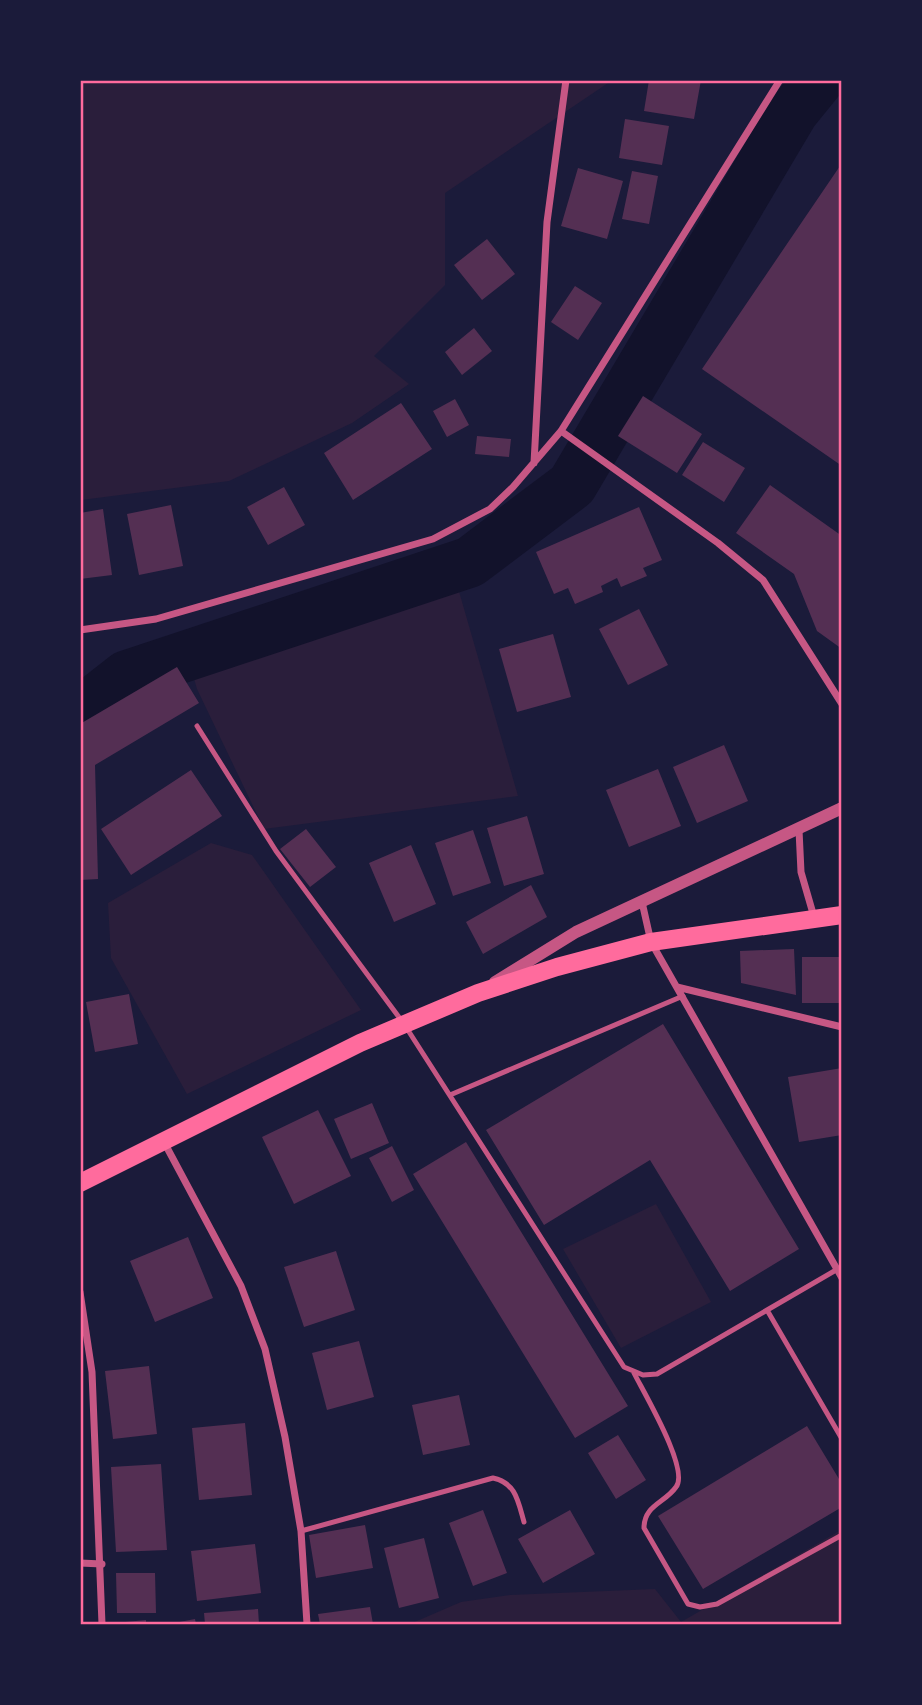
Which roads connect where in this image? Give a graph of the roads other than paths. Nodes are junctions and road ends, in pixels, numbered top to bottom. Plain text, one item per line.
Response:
1 (566, 80) edge
2 (780, 80) edge
3 (561, 431) junction
4 (534, 463) junction
5 (80, 631) edge
6 (842, 704) edge
7 (197, 726) dead end
8 (842, 808) edge
9 (799, 830) junction
10 (642, 902) junction
11 (842, 915) edge
12 (814, 917) junction
13 (651, 942) junction
14 (676, 987) junction
15 (478, 993) junction
16 (683, 996) junction
17 (404, 1024) junction
18 (842, 1027) edge
19 (450, 1095) junction
20 (164, 1142) junction
21 (80, 1183) edge
22 (835, 1270) junction
23 (842, 1278) edge
24 (80, 1292) edge
25 (767, 1310) junction
26 (634, 1373) junction
27 (842, 1439) edge
28 (524, 1522) dead end
29 (301, 1531) junction
30 (842, 1535) edge
31 (80, 1563) edge
32 (102, 1564) junction
33 (102, 1625) edge
34 (307, 1625) edge

1 - 4 street
2 - 3 street
3 - 4 street
3 - 6 street
4 - 5 street
7 - 17 lane
8 - 9 street
9 - 10 street
9 - 12 street
10 - 13 street
10 - 15 street
11 - 12 main road
12 - 13 main road
13 - 14 street
13 - 15 main road
14 - 16 street
14 - 18 street
15 - 17 main road
16 - 19 lane
16 - 22 street
17 - 19 lane
17 - 20 main road
19 - 26 lane
20 - 21 main road
20 - 29 street
22 - 23 street
22 - 25 lane
24 - 32 street
25 - 26 lane
25 - 27 lane
26 - 30 lane
28 - 29 lane
29 - 34 street
31 - 32 street
32 - 33 street

